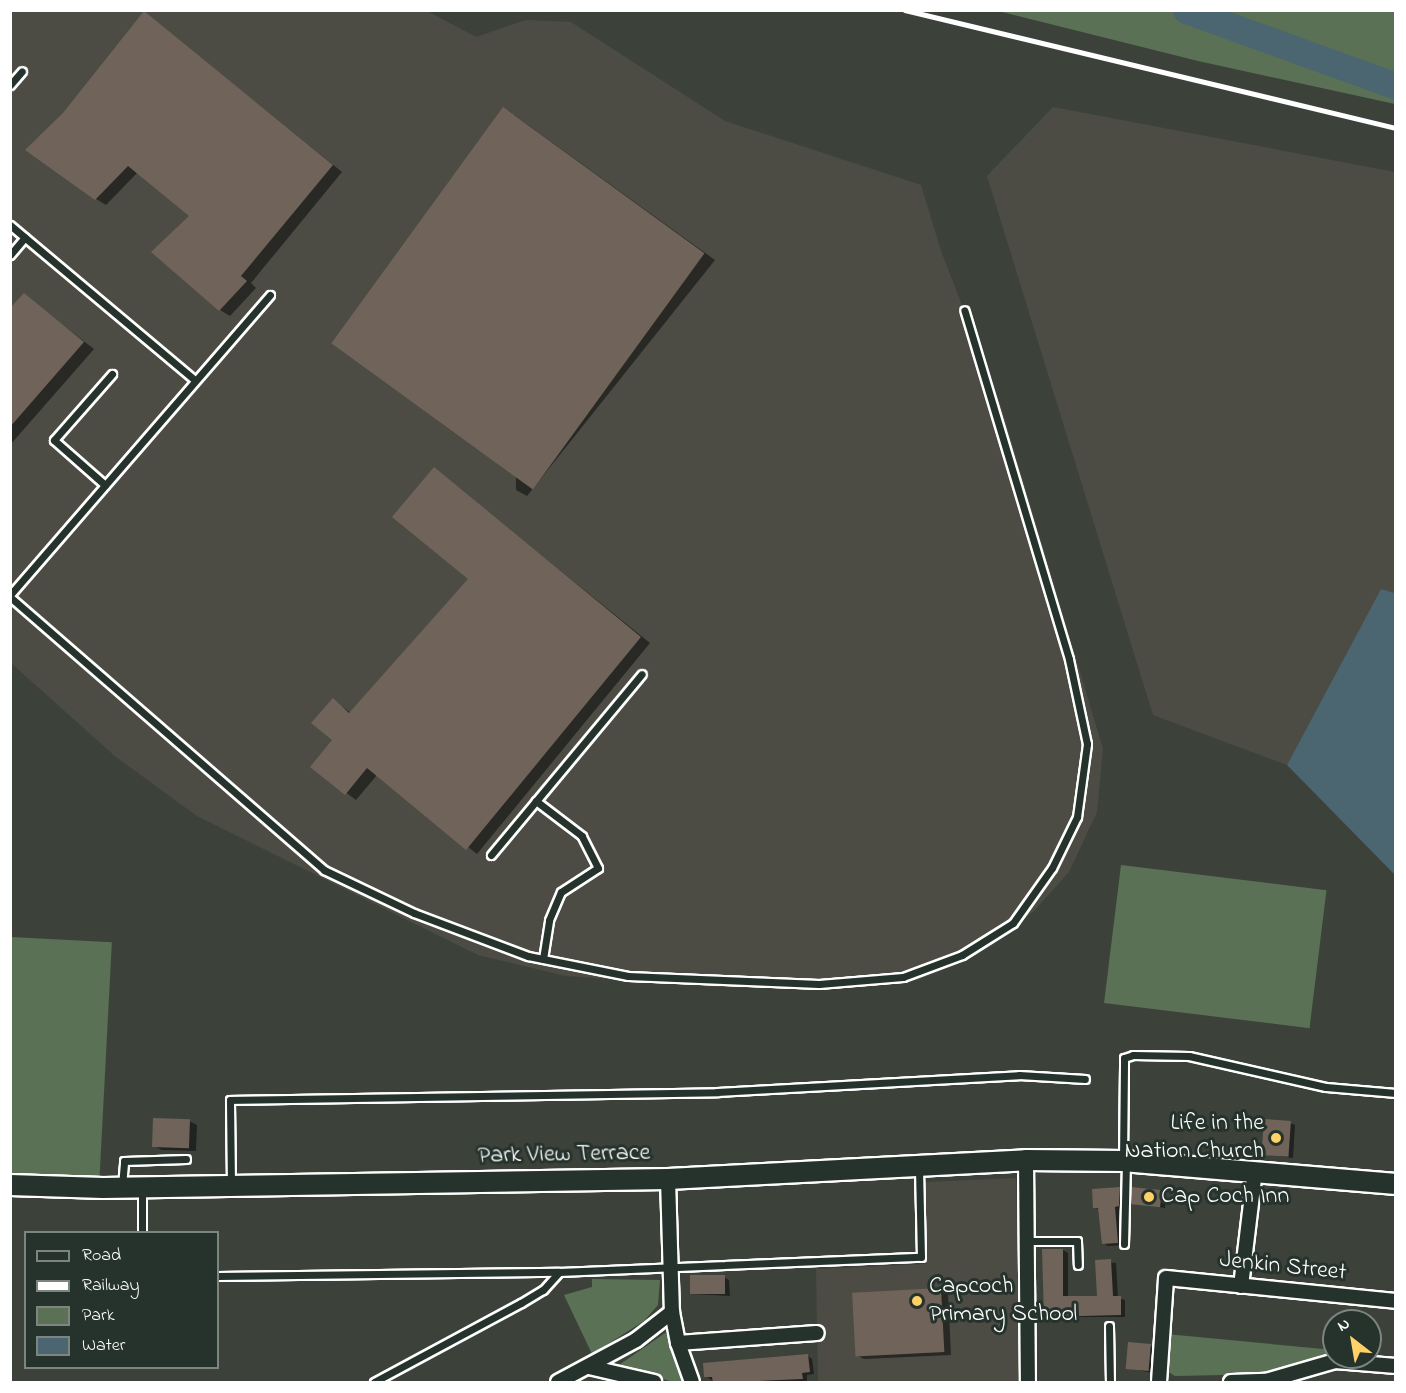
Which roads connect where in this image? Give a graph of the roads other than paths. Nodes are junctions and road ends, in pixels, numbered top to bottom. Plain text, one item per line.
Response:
1 (22, 71) dead end
2 (10, 85) edge
3 (10, 225) edge
4 (25, 237) junction
5 (10, 255) edge
6 (270, 296) dead end
7 (964, 310) dead end
8 (112, 374) dead end
9 (195, 380) junction
10 (105, 484) junction
11 (10, 596) edge
12 (642, 674) dead end
13 (536, 801) junction
14 (491, 855) dead end
15 (543, 959) junction
16 (1085, 1078) dead end
17 (1395, 1094) edge
18 (186, 1159) dead end
19 (1026, 1160) junction
20 (1124, 1161) junction
21 (919, 1166) junction
22 (1255, 1170) junction
23 (668, 1179) junction
24 (1395, 1184) edge
25 (10, 1185) edge
26 (231, 1186) junction
27 (112, 1188) junction
28 (142, 1188) junction
29 (142, 1231) edge
30 (1027, 1241) junction
31 (1124, 1244) dead end
32 (1078, 1265) dead end
33 (672, 1266) junction
34 (559, 1272) junction
35 (219, 1276) edge
36 (1241, 1286) junction
37 (1395, 1301) edge
38 (672, 1312) junction
39 (1109, 1326) dead end
40 (817, 1333) dead end
41 (678, 1342) junction
42 (1395, 1366) edge
43 (589, 1367) junction
44 (374, 1383) edge
45 (558, 1383) edge
46 (654, 1383) edge
47 (692, 1383) edge
48 (1028, 1383) edge
49 (1110, 1383) edge
50 (1159, 1383) edge
51 (1231, 1383) edge

1 - 2 lane
3 - 4 lane
4 - 5 lane
4 - 9 lane
6 - 9 lane
7 - 15 lane
8 - 10 lane
9 - 10 lane
10 - 11 lane
11 - 15 lane
12 - 13 lane
13 - 14 lane
13 - 15 lane
16 - 26 lane
17 - 20 lane
18 - 27 lane
19 - 20 main road, Park View Terrace
19 - 21 main road, Park View Terrace
19 - 30 street
20 - 22 main road, Park View Terrace
20 - 31 lane
21 - 23 main road, Park View Terrace
21 - 33 lane
22 - 24 main road, Park View Terrace
22 - 36 street
23 - 26 main road, Park View Terrace
23 - 33 street
25 - 27 main road, Park View Terrace
26 - 28 main road, Park View Terrace
27 - 28 main road, Park View Terrace
28 - 29 lane
30 - 32 lane
30 - 48 street
33 - 34 lane
33 - 38 street
34 - 35 lane
34 - 44 lane
36 - 37 street, Jenkin Street
36 - 50 street, Jenkin Street
38 - 41 street
38 - 43 street
39 - 49 lane
40 - 41 street
41 - 47 street
42 - 51 street
43 - 45 street
43 - 46 street

